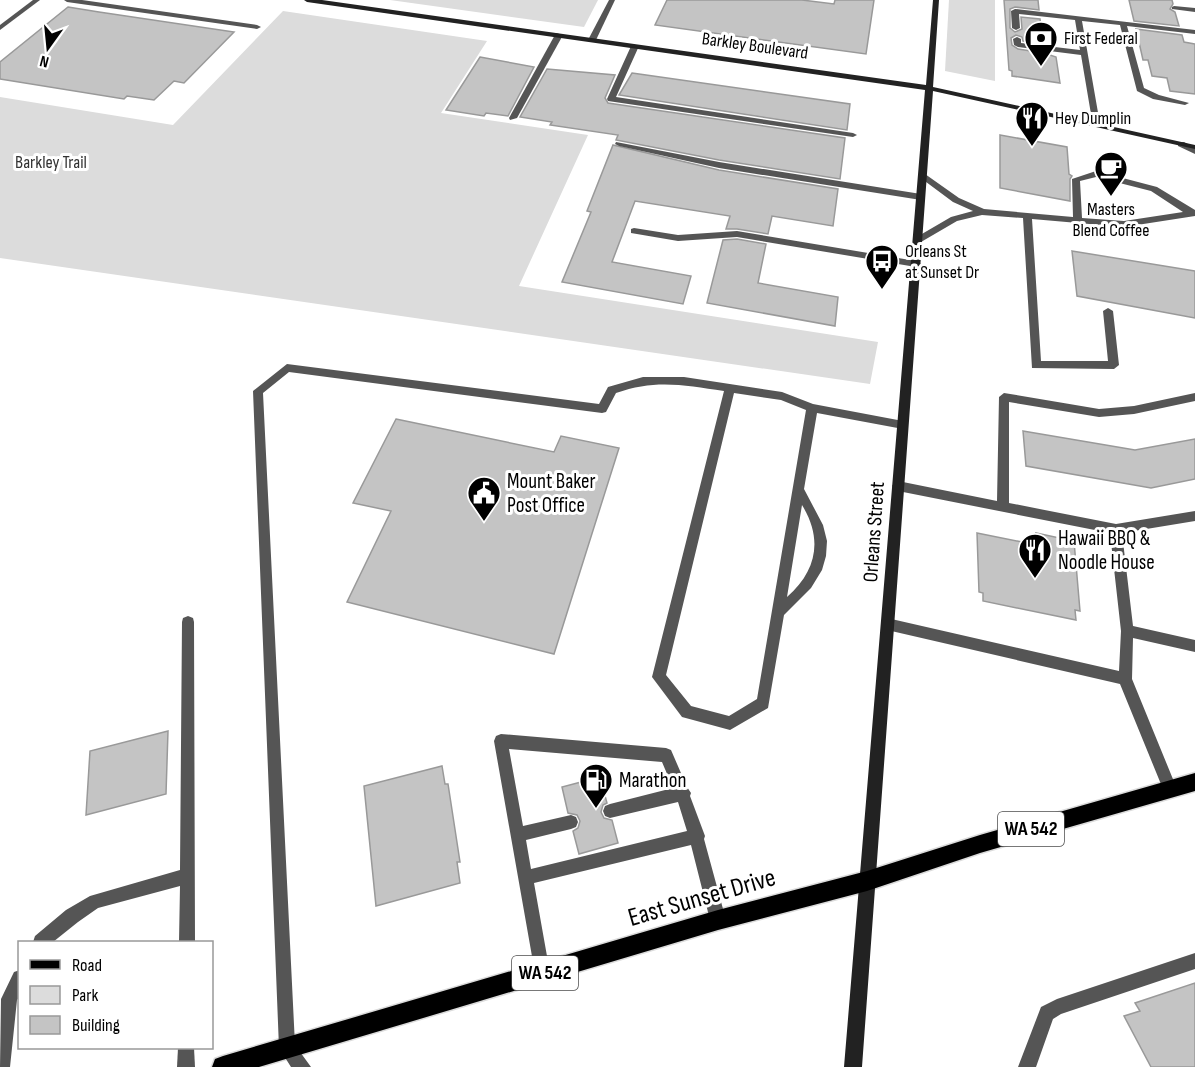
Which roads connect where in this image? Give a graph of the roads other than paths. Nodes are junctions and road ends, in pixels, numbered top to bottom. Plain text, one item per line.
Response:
1 (37, 0) edge
2 (67, 0) edge
3 (307, 0) edge
4 (612, 0) edge
5 (936, 0) edge
6 (1174, 8) dead end
7 (1195, 10) edge
8 (1078, 18) junction
9 (1154, 18) dead end
10 (1123, 24) junction
11 (257, 27) dead end
12 (0, 28) edge
13 (1016, 28) dead end
14 (1156, 28) junction
15 (1195, 32) edge
16 (559, 35) junction
17 (1017, 39) dead end
18 (592, 40) junction
19 (635, 46) junction
20 (1084, 53) junction
21 (929, 88) junction
22 (1185, 102) dead end
23 (513, 118) dead end
24 (1096, 124) junction
25 (853, 135) dead end
26 (619, 144) dead end
27 (1181, 144) joint
28 (1195, 149) edge
29 (922, 176) junction
30 (921, 197) junction
31 (982, 212) junction
32 (1193, 213) edge
33 (1027, 217) junction
34 (1078, 221) junction
35 (634, 231) dead end
36 (918, 240) junction
37 (916, 264) junction
38 (1108, 311) dead end
39 (730, 388) junction
40 (1195, 397) edge
41 (812, 408) junction
42 (903, 425) junction
43 (898, 486) junction
44 (798, 489) junction
45 (1003, 507) junction
46 (1195, 516) edge
47 (1116, 529) junction
48 (778, 612) junction
49 (188, 622) dead end
50 (888, 624) junction
51 (1127, 631) junction
52 (1195, 646) edge
53 (1125, 679) junction
54 (1195, 782) edge
55 (1170, 789) junction
56 (684, 792) junction
57 (610, 811) dead end
58 (571, 822) dead end
59 (519, 834) junction
60 (698, 836) junction
61 (187, 876) junction
62 (525, 878) junction
63 (867, 881) junction
64 (717, 920) junction
65 (42, 941) edge
66 (187, 941) edge
67 (1195, 961) edge
68 (542, 973) junction
69 (18, 982) edge
70 (287, 1048) junction
71 (186, 1049) edge
72 (1, 1067) edge
73 (186, 1067) edge
74 (223, 1067) edge
75 (302, 1067) edge
76 (853, 1067) edge
77 (1027, 1067) edge

1 - 12 street
2 - 11 street
3 - 16 main road, Barkley Boulevard
4 - 18 street
5 - 21 main road, Orleans Street
6 - 7 street
8 - 10 street
8 - 13 street
8 - 20 street
9 - 14 street
10 - 14 street
10 - 22 street
14 - 15 street
16 - 18 main road, Barkley Boulevard
16 - 23 street
17 - 20 street
18 - 19 main road, Barkley Boulevard
19 - 21 main road, Barkley Boulevard
19 - 25 street
20 - 24 street
21 - 24 main road, Barkley Boulevard
21 - 29 main road, Orleans Street
24 - 27 main road, Barkley Boulevard
26 - 30 street
27 - 28 street
29 - 30 main road, Orleans Street
29 - 31 street
30 - 36 main road, Orleans Street
31 - 33 street
31 - 36 street
32 - 34 street
32 - 34 street
33 - 34 street
33 - 38 street
35 - 37 street
36 - 37 main road, Orleans Street
37 - 42 main road, Orleans Street
39 - 41 street
39 - 48 street
39 - 70 street
40 - 45 street
41 - 42 street
41 - 44 street
42 - 43 main road, Orleans Street
43 - 45 street
43 - 50 main road, Orleans Street
44 - 48 street
44 - 48 street
45 - 47 street
46 - 47 street
47 - 51 street
49 - 61 street
50 - 53 street
50 - 63 main road, Orleans Street
51 - 52 street
51 - 53 street
53 - 55 street
54 - 55 main road, East Sunset Drive / WA 542
55 - 63 main road, East Sunset Drive / WA 542
56 - 57 street
56 - 59 street
56 - 60 street
58 - 59 street
59 - 62 street
60 - 62 street
60 - 64 street
61 - 65 street
61 - 66 street
62 - 68 street
63 - 64 main road, East Sunset Drive / WA 542
63 - 76 main road, Orleans Street
64 - 68 main road, East Sunset Drive / WA 542
67 - 77 street
68 - 70 main road, East Sunset Drive / WA 542
69 - 72 street
70 - 74 main road, East Sunset Drive / WA 542
70 - 75 street
71 - 73 street

